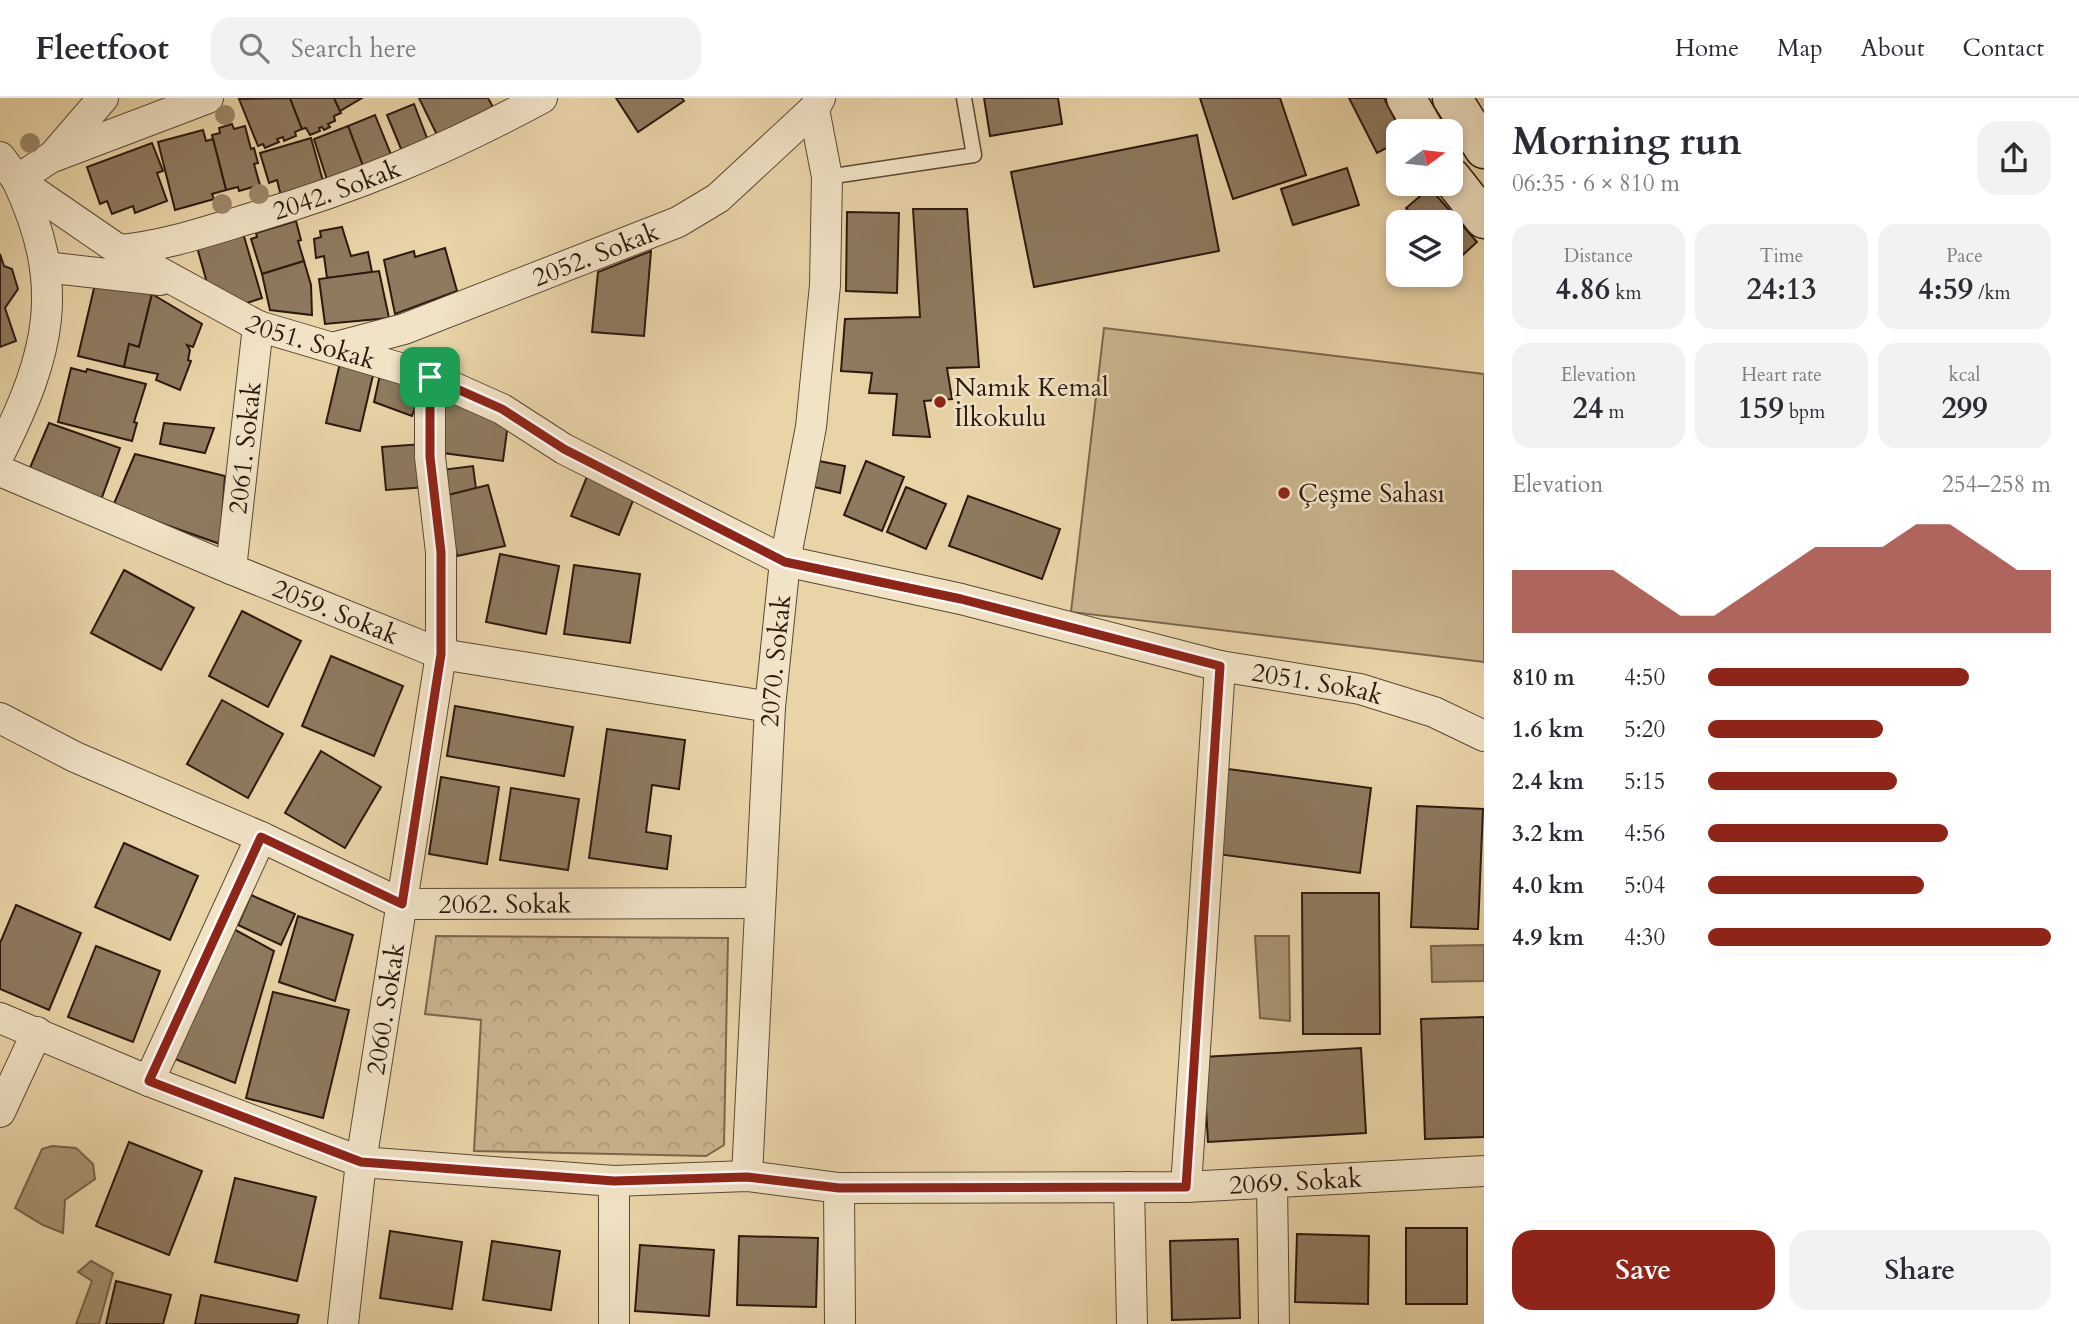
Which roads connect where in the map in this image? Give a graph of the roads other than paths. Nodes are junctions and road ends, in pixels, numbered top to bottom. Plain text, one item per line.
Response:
1 (103, 98) edge
2 (208, 98) edge
3 (542, 98) edge
4 (964, 98) edge
5 (1406, 98) edge
6 (1452, 98) edge
7 (817, 103) edge
8 (1418, 119) edge
9 (1484, 149) edge
10 (50, 159) junction
11 (8, 169) edge
12 (827, 177) junction
13 (1463, 192) edge
14 (1484, 219) edge
15 (119, 250) junction
16 (45, 267) junction
17 (178, 282) junction
18 (258, 326) junction
19 (336, 347) junction
20 (430, 377) junction
21 (0, 453) edge
22 (0, 471) edge
23 (785, 562) junction
24 (231, 569) junction
25 (441, 654) junction
26 (1220, 666) junction
27 (769, 707) junction
28 (0, 718) edge
29 (1484, 736) edge
30 (261, 837) junction
31 (759, 903) junction
32 (402, 904) junction
33 (0, 1018) edge
34 (37, 1032) junction
35 (149, 1081) junction
36 (0, 1112) edge
37 (361, 1162) junction
38 (1484, 1171) edge
39 (747, 1177) junction
40 (614, 1181) junction
41 (1272, 1184) junction
42 (1129, 1187) junction
43 (1186, 1187) junction
44 (839, 1188) junction
45 (342, 1324) edge
46 (614, 1324) edge
47 (840, 1324) edge
48 (1132, 1324) edge
49 (1274, 1324) edge

1 - 10 street
2 - 10 street
3 - 15 street, 2042. Sokak
4 - 12 lane
5 - 8 main road
6 - 9 main road
7 - 12 street, 2070. Sokak
7 - 19 street, 2052. Sokak
10 - 11 street
11 - 15 street, 2051. Sokak
11 - 16 street
12 - 23 street, 2070. Sokak
13 - 14 main road
15 - 17 street, 2051. Sokak
16 - 17 street
16 - 21 street
17 - 18 street, 2051. Sokak
18 - 19 street, 2051. Sokak
18 - 24 street, 2061. Sokak
19 - 20 street, 2051. Sokak
20 - 23 street, 2051. Sokak
20 - 25 street, 2060. Sokak
22 - 24 street, 2059. Sokak
23 - 26 street, 2051. Sokak
23 - 27 street, 2070. Sokak
24 - 25 street, 2059. Sokak
25 - 27 street, 2059. Sokak
25 - 32 street, 2060. Sokak
26 - 29 street, 2051. Sokak
26 - 43 street
27 - 31 street, 2070. Sokak
28 - 30 street, 2062. Sokak
30 - 32 street, 2062. Sokak
30 - 35 street
31 - 32 street, 2062. Sokak
31 - 39 street, 2070. Sokak
32 - 37 street, 2060. Sokak
33 - 34 street, 2069. Sokak
34 - 35 street, 2069. Sokak
34 - 36 street
35 - 37 street, 2069. Sokak
37 - 40 street, 2069. Sokak
37 - 45 street, 2060. Sokak
38 - 41 street, 2069. Sokak
39 - 40 street, 2069. Sokak
39 - 44 street, 2069. Sokak
40 - 46 street
41 - 43 street, 2069. Sokak
41 - 49 street
42 - 43 street, 2069. Sokak
42 - 44 street, 2069. Sokak
42 - 48 street
44 - 47 street

